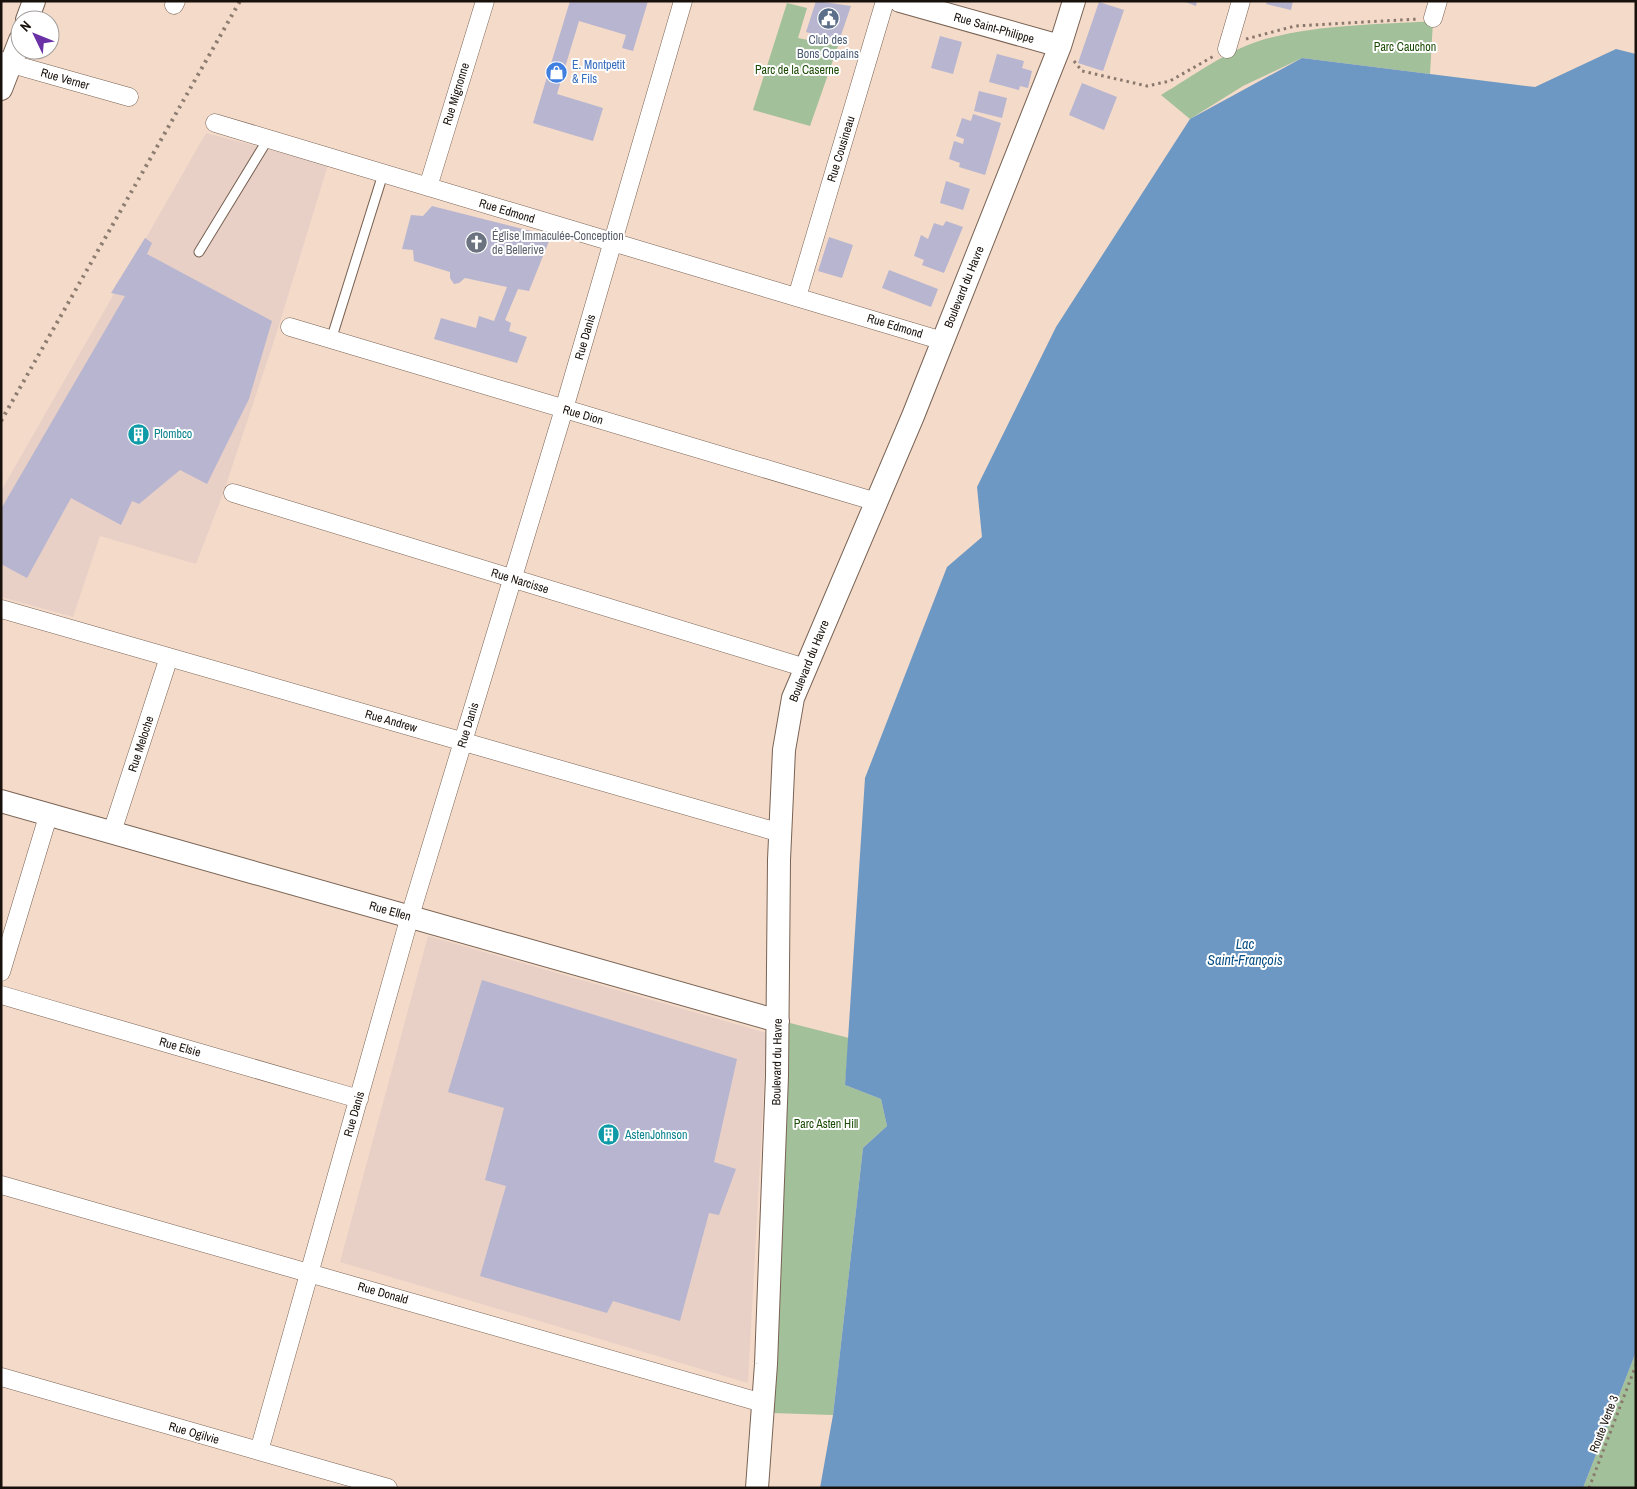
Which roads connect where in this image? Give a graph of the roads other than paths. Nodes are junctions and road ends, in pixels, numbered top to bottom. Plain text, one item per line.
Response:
1 (485, 1) edge
2 (683, 1) edge
3 (885, 1) edge
4 (900, 1) edge
5 (1074, 1) edge
6 (1241, 1) edge
7 (1060, 46) junction
8 (1227, 49) dead end
9 (6, 62) edge
10 (1, 88) edge
11 (129, 97) dead end
12 (215, 123) dead end
13 (268, 139) junction
14 (383, 174) junction
15 (428, 187) junction
16 (612, 242) junction
17 (199, 252) dead end
18 (797, 297) junction
19 (290, 327) dead end
20 (332, 340) junction
21 (943, 341) junction
22 (564, 410) junction
23 (233, 493) dead end
24 (877, 502) junction
25 (512, 578) junction
26 (1, 609) edge
27 (169, 657) junction
28 (806, 668) junction
29 (463, 741) junction
30 (1, 801) edge
31 (49, 813) junction
32 (112, 832) junction
33 (781, 833) junction
34 (410, 916) junction
35 (1, 972) edge
36 (1, 995) edge
37 (778, 1021) junction
38 (359, 1099) junction
39 (1, 1185) edge
40 (310, 1272) junction
41 (1, 1377) edge
42 (763, 1403) junction
43 (259, 1451) junction
44 (388, 1488) edge
45 (757, 1488) edge

1 - 15 street, Rue Mignonne
2 - 16 street, Rue Danis
3 - 18 street, Rue Cousineau
4 - 7 street, Rue Saint-Philippe
5 - 7 street, Boulevard du Havre
6 - 8 street
7 - 21 street, Boulevard du Havre
9 - 10 street
9 - 11 street, Rue Verner
12 - 13 street, Rue Edmond
13 - 14 street, Rue Edmond
13 - 17 lane
14 - 15 street, Rue Edmond
14 - 20 lane
15 - 16 street, Rue Edmond
16 - 18 street, Rue Edmond
16 - 22 street, Rue Danis
18 - 21 street, Rue Edmond
19 - 20 street, Rue Dion
20 - 22 street, Rue Dion
21 - 24 street, Boulevard du Havre
22 - 24 street, Rue Dion
22 - 25 street, Rue Danis
23 - 25 street, Rue Narcisse
24 - 28 street, Boulevard du Havre
25 - 28 street, Rue Narcisse
25 - 29 street, Rue Danis
26 - 27 street, Rue Andrew
27 - 29 street, Rue Andrew
27 - 32 street, Rue Meloche
28 - 33 street, Boulevard du Havre
29 - 33 street, Rue Andrew
29 - 34 street, Rue Danis
30 - 31 street, Rue Ellen
31 - 32 street, Rue Ellen
31 - 35 street
32 - 34 street, Rue Ellen
33 - 37 street, Boulevard du Havre
34 - 37 street, Rue Ellen
34 - 38 street, Rue Danis
36 - 38 street, Rue Elsie
37 - 42 street, Boulevard du Havre
38 - 40 street, Rue Danis
39 - 40 street, Rue Donald
40 - 42 street, Rue Donald
40 - 43 street, Rue Danis
41 - 43 street, Rue Ogilvie
42 - 45 street, Boulevard du Havre
43 - 44 street, Rue Ogilvie

